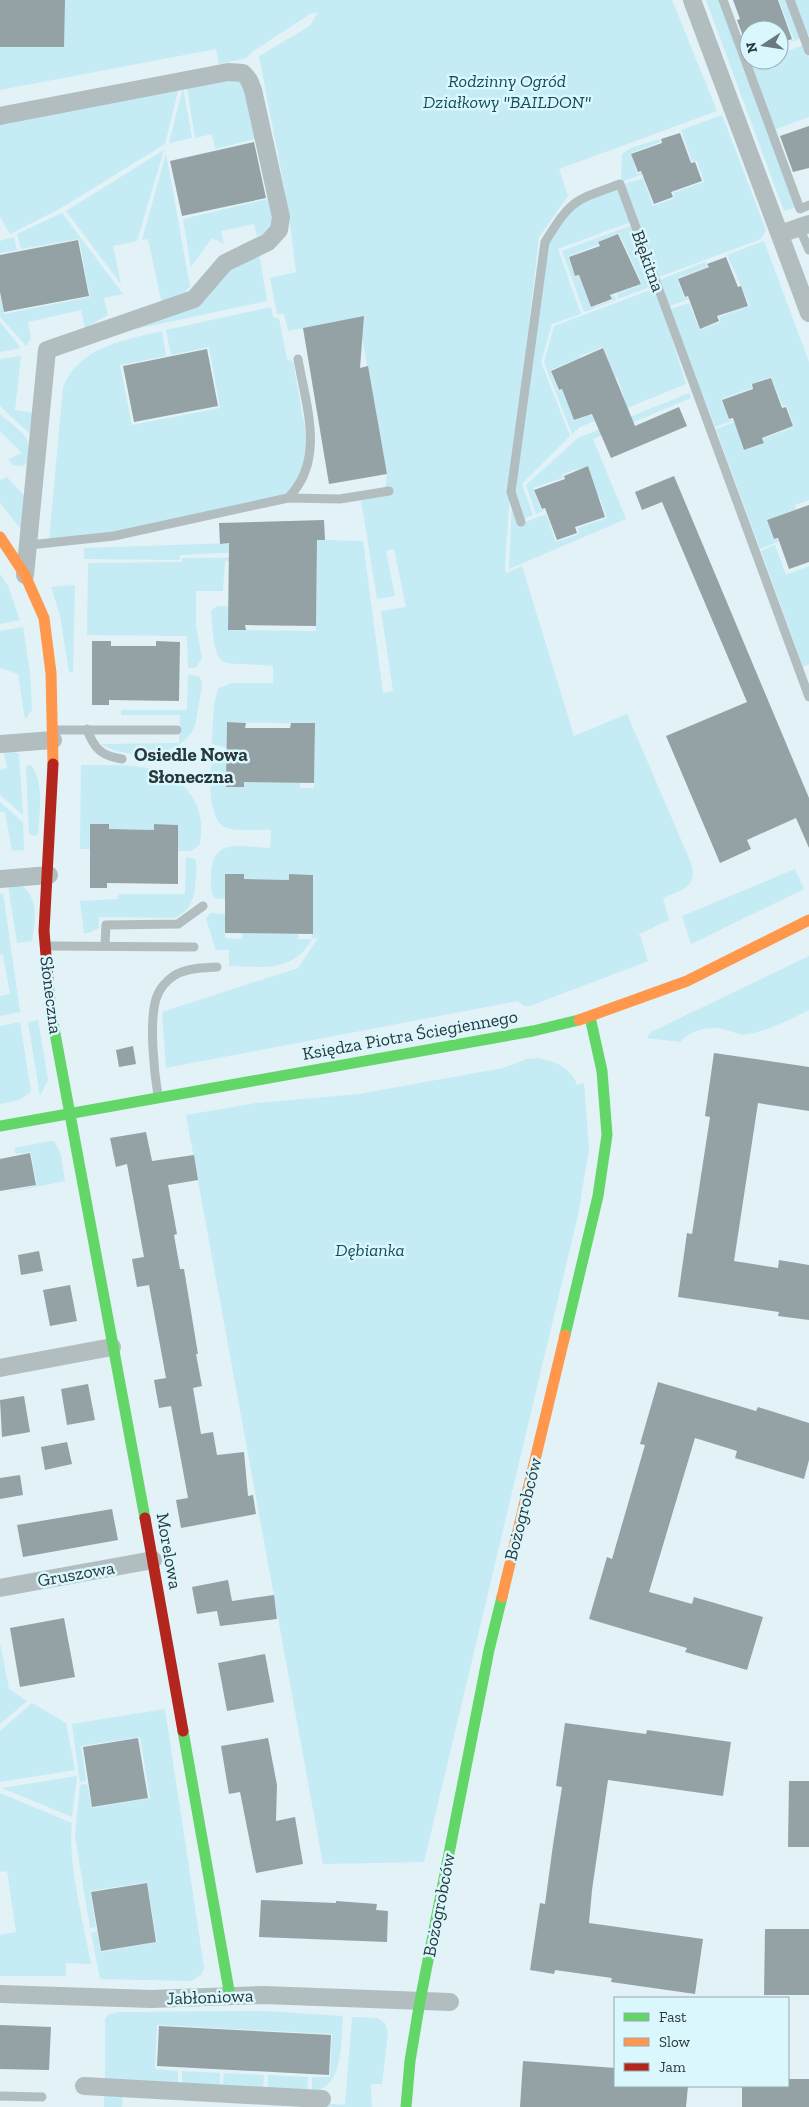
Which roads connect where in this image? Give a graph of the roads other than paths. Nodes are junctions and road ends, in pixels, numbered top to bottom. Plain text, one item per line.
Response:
1 (692, 0) edge
2 (722, 0) edge
3 (790, 0) edge
4 (809, 51) edge
5 (0, 116) edge
6 (809, 206) edge
7 (804, 225) edge
8 (780, 234) junction
9 (809, 250) edge
10 (809, 312) edge
11 (298, 359) dead end
12 (389, 491) dead end
13 (288, 498) junction
14 (521, 522) dead end
15 (0, 537) edge
16 (29, 545) junction
17 (25, 574) junction
18 (809, 697) edge
19 (87, 729) junction
20 (177, 730) dead end
21 (53, 735) junction
22 (0, 744) edge
23 (122, 760) dead end
24 (48, 875) junction
25 (0, 879) edge
26 (204, 906) dead end
27 (809, 920) edge
28 (105, 945) junction
29 (44, 946) junction
30 (194, 947) dead end
31 (217, 967) dead end
32 (590, 1017) junction
33 (159, 1097) junction
34 (71, 1113) junction
35 (0, 1126) edge
36 (112, 1347) junction
37 (0, 1368) edge
38 (153, 1560) junction
39 (0, 1588) edge
40 (0, 1994) edge
41 (230, 1996) junction
42 (420, 2001) junction
43 (450, 2002) dead end
44 (84, 2086) dead end
45 (0, 2096) edge
46 (42, 2097) dead end
47 (322, 2099) dead end
48 (406, 2107) edge

1 - 8 street
2 - 6 lane
3 - 4 lane
5 - 16 street
7 - 8 street
7 - 9 lane
8 - 10 street
11 - 13 lane
12 - 13 lane
13 - 16 lane
14 - 18 lane, Błękitna
15 - 17 street, Słoneczna
16 - 17 street
17 - 21 street, Słoneczna
19 - 20 lane
19 - 21 lane
19 - 23 lane
21 - 22 street
21 - 24 street, Słoneczna
24 - 25 street
24 - 29 street, Słoneczna
26 - 28 lane
27 - 32 street, Księdza Piotra Ściegiennego
28 - 29 lane
28 - 30 lane
29 - 34 street, Słoneczna
31 - 33 lane
32 - 33 street, Księdza Piotra Ściegiennego
32 - 42 street, Bożogrobców
33 - 34 street, Księdza Piotra Ściegiennego
34 - 35 street, Księdza Piotra Ściegiennego
34 - 36 street, Morelowa
36 - 37 street
36 - 38 street, Morelowa
38 - 39 street, Gruszowa
38 - 41 street, Morelowa
40 - 41 street, Jabłoniowa
41 - 42 street, Jabłoniowa
42 - 43 street
42 - 48 street, Bożogrobców
44 - 47 street
45 - 46 lane

